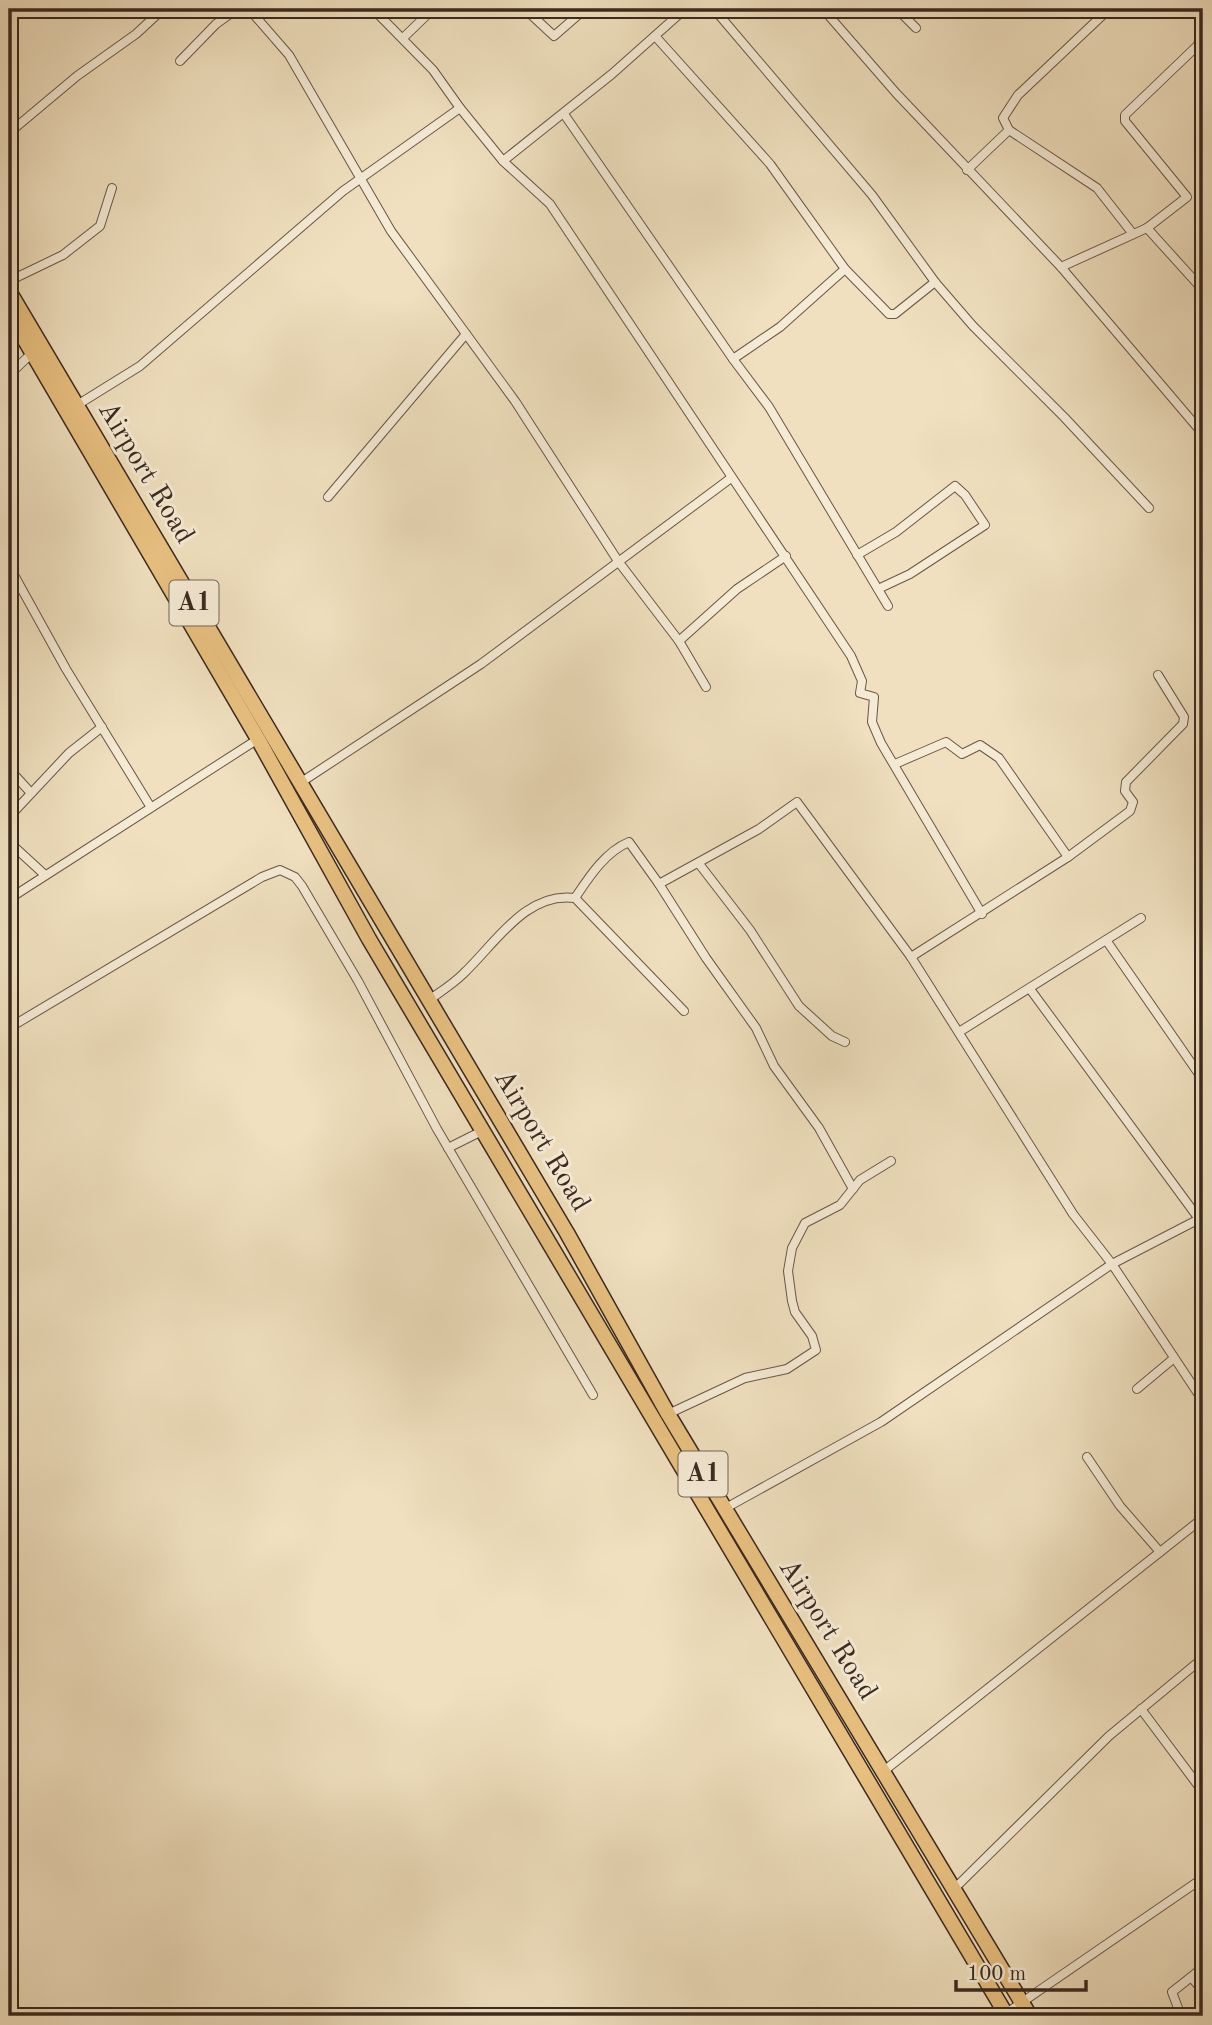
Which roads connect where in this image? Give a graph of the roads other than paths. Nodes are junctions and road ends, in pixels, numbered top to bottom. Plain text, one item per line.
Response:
1 (163, 9) edge
2 (237, 9) edge
3 (249, 9) edge
4 (373, 9) edge
5 (433, 9) edge
6 (526, 9) edge
7 (585, 9) edge
8 (683, 9) edge
9 (714, 9) edge
10 (823, 9) edge
11 (897, 9) edge
12 (1110, 9) edge
13 (1203, 24) edge
14 (916, 27) dead end
15 (655, 36) junction
16 (403, 38) junction
17 (180, 61) dead end
18 (460, 108) junction
19 (564, 114) junction
20 (1009, 130) junction
21 (9, 133) edge
22 (503, 161) junction
23 (967, 170) junction
24 (361, 177) junction
25 (112, 188) dead end
26 (1147, 228) junction
27 (1133, 234) junction
28 (1061, 267) junction
29 (845, 269) junction
30 (9, 281) edge
31 (935, 282) junction
32 (1203, 290) edge
33 (9, 291) edge
34 (10, 316) edge
35 (466, 334) junction
36 (32, 353) junction
37 (733, 359) junction
38 (9, 375) edge
39 (71, 408) junction
40 (1203, 434) edge
41 (731, 478) junction
42 (328, 497) dead end
43 (1149, 508) dead end
44 (857, 555) junction
45 (786, 556) junction
46 (618, 561) junction
47 (9, 566) edge
48 (878, 589) junction
49 (888, 606) dead end
50 (679, 641) junction
51 (1158, 675) dead end
52 (706, 687) dead end
53 (102, 727) junction
54 (258, 739) junction
55 (895, 764) junction
56 (9, 769) edge
57 (300, 783) junction
58 (30, 793) junction
59 (150, 806) junction
60 (9, 817) edge
61 (9, 842) edge
62 (1068, 858) junction
63 (700, 864) junction
64 (45, 874) junction
65 (659, 884) junction
66 (575, 898) junction
67 (9, 899) edge
68 (982, 914) junction
69 (1141, 918) dead end
70 (1106, 940) junction
71 (911, 957) junction
72 (1030, 989) junction
73 (429, 1000) junction
74 (684, 1011) dead end
75 (9, 1028) edge
76 (960, 1032) junction
77 (845, 1042) dead end
78 (1203, 1080) edge
79 (482, 1131) junction
80 (448, 1148) junction
81 (891, 1160) dead end
82 (853, 1189) junction
83 (1201, 1218) edge
84 (1112, 1264) junction
85 (1172, 1359) junction
86 (1137, 1389) dead end
87 (593, 1395) dead end
88 (1203, 1401) edge
89 (668, 1414) junction
90 (1087, 1457) dead end
91 (724, 1509) junction
92 (1203, 1518) edge
93 (1160, 1552) junction
94 (1203, 1658) edge
95 (1141, 1709) junction
96 (885, 1770) junction
97 (1203, 1792) edge
98 (1203, 1878) edge
99 (954, 1888) junction
100 (1203, 1967) edge
101 (1191, 1977) junction
102 (1203, 1991) edge
103 (1021, 2001) junction
104 (1006, 2015) edge
105 (1030, 2016) edge
106 (1181, 2016) edge

1 - 21 street
2 - 17 street
3 - 24 street
4 - 16 street
5 - 16 street
6 - 7 street
8 - 15 street
9 - 31 street
10 - 23 street
11 - 14 street
12 - 20 street
13 - 26 street
15 - 19 street
15 - 29 street
16 - 18 street
18 - 22 street
18 - 24 street
19 - 22 street
19 - 37 street
20 - 23 street
20 - 27 street
22 - 41 street
23 - 28 street
24 - 35 street
24 - 39 street
25 - 30 street
26 - 27 street
26 - 32 street
27 - 28 street
28 - 40 street
29 - 31 street
29 - 37 street
31 - 43 street
33 - 39 highway, Airport Road / A1
34 - 36 highway, Airport Road / A1
35 - 42 street
35 - 46 street
36 - 38 street
36 - 39 highway, Airport Road / A1
37 - 44 street
39 - 54 highway, Airport Road / A1
39 - 57 highway, Airport Road / A1
41 - 45 street
41 - 46 street
44 - 48 street
44 - 48 street
45 - 50 street
45 - 55 street
46 - 50 street
46 - 57 street
47 - 53 street
48 - 49 street
50 - 52 street
51 - 62 street
53 - 58 street
53 - 59 street
54 - 59 street
54 - 79 highway, Airport Road / A1
55 - 62 street
55 - 68 street
56 - 58 street
57 - 73 highway, Airport Road / A1
58 - 60 street
59 - 64 street
61 - 64 street
62 - 68 street
63 - 65 street
63 - 71 street
63 - 77 street
64 - 67 street
65 - 66 street
65 - 82 street
66 - 73 street
66 - 74 street
68 - 71 street
69 - 70 street
70 - 72 street
70 - 78 street
71 - 76 street
72 - 76 street
72 - 83 street
73 - 89 highway, Airport Road / A1
75 - 80 street
76 - 84 street
79 - 80 street
79 - 104 highway, Airport Road / A1
80 - 87 street
81 - 82 street
82 - 89 street
83 - 84 street
84 - 85 street
84 - 91 street
85 - 86 street
85 - 88 street
89 - 91 highway, Airport Road / A1
90 - 93 street
91 - 96 highway, Airport Road / A1
92 - 93 street
93 - 96 street
94 - 95 street
95 - 97 street
95 - 99 street
96 - 99 highway, Airport Road / A1
98 - 103 street
99 - 103 highway, Airport Road / A1
100 - 101 street
101 - 102 street
101 - 106 street
103 - 104 street
103 - 105 highway, Airport Road / A1

